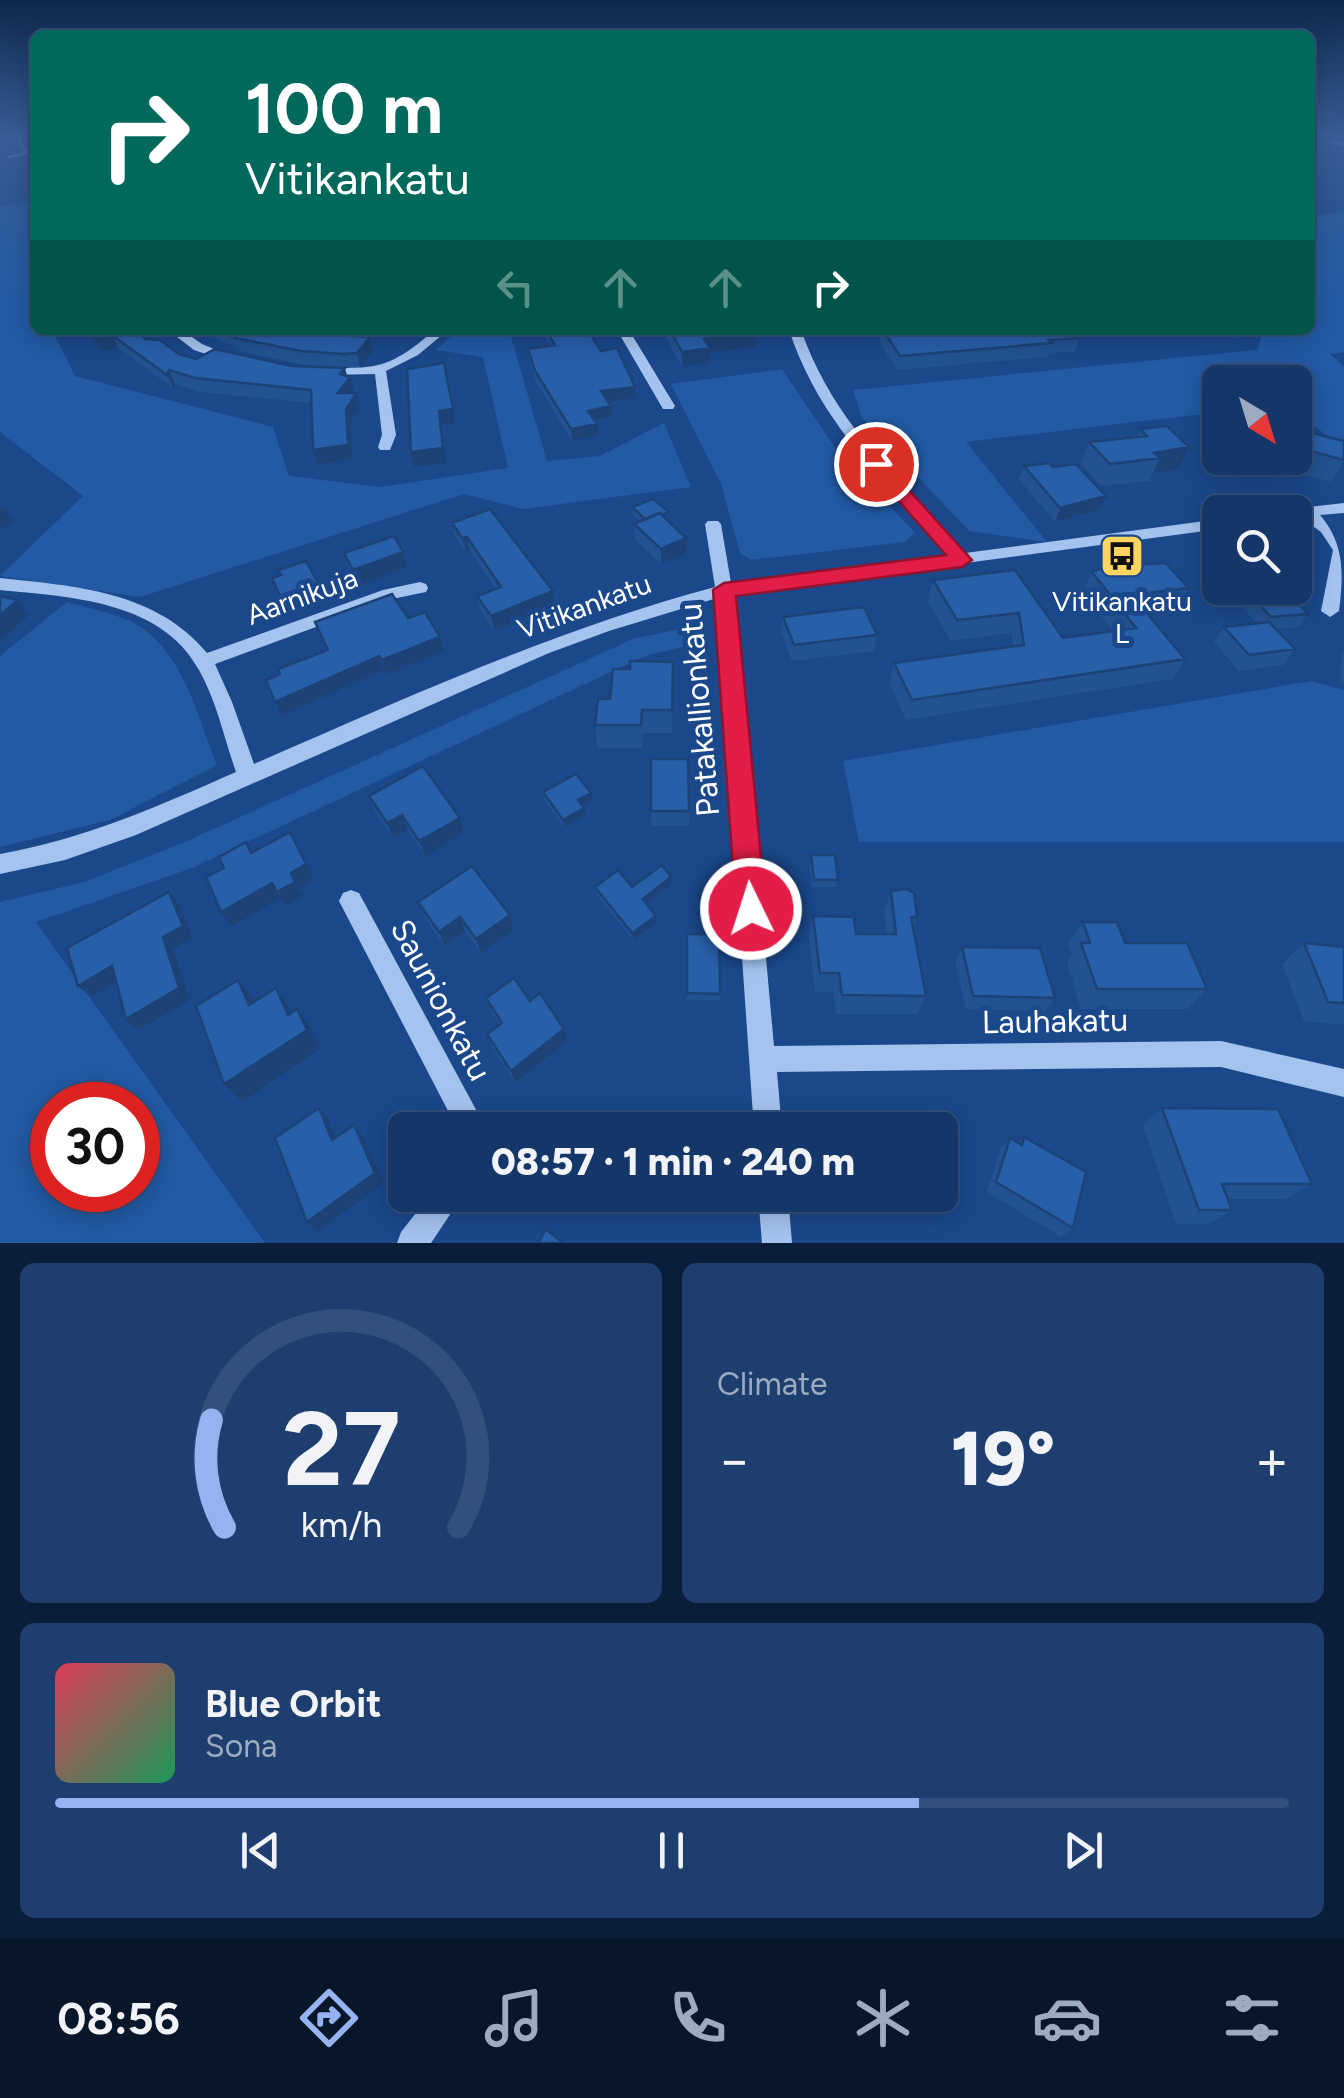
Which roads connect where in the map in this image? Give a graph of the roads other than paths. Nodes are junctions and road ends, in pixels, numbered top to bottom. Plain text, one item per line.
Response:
1 (182, 335) edge
2 (436, 335) edge
3 (626, 335) edge
4 (795, 335) edge
5 (251, 363) edge
6 (302, 370) edge
7 (381, 372) junction
8 (668, 406) dead end
9 (385, 448) dead end
10 (1344, 508) edge
11 (1312, 512) edge
12 (1312, 520) edge
13 (713, 524) dead end
14 (1202, 527) edge
15 (962, 560) junction
16 (0, 584) edge
17 (420, 588) dead end
18 (724, 590) junction
19 (1330, 611) dead end
20 (204, 660) junction
21 (248, 776) junction
22 (0, 864) edge
23 (351, 901) dead end
24 (762, 1059) junction
25 (1344, 1083) edge
26 (463, 1112) edge
27 (766, 1112) edge
28 (435, 1212) edge
29 (774, 1212) edge
30 (412, 1243) edge
31 (777, 1243) edge

1 - 5 street
2 - 7 street
3 - 8 street
4 - 15 street
6 - 7 street
7 - 9 street
10 - 11 street
12 - 19 street
13 - 18 street, Patakallionkatu
14 - 15 street, Vitikankatu
15 - 18 street, Vitikankatu
16 - 20 street
17 - 20 street, Aarnikuja
18 - 21 street, Vitikankatu
18 - 24 street, Patakallionkatu
20 - 21 street
21 - 22 street, Vitikankatu
23 - 26 street, Saunionkatu
24 - 25 street, Lauhakatu
24 - 27 street, Patakallionkatu
28 - 30 street
29 - 31 street

